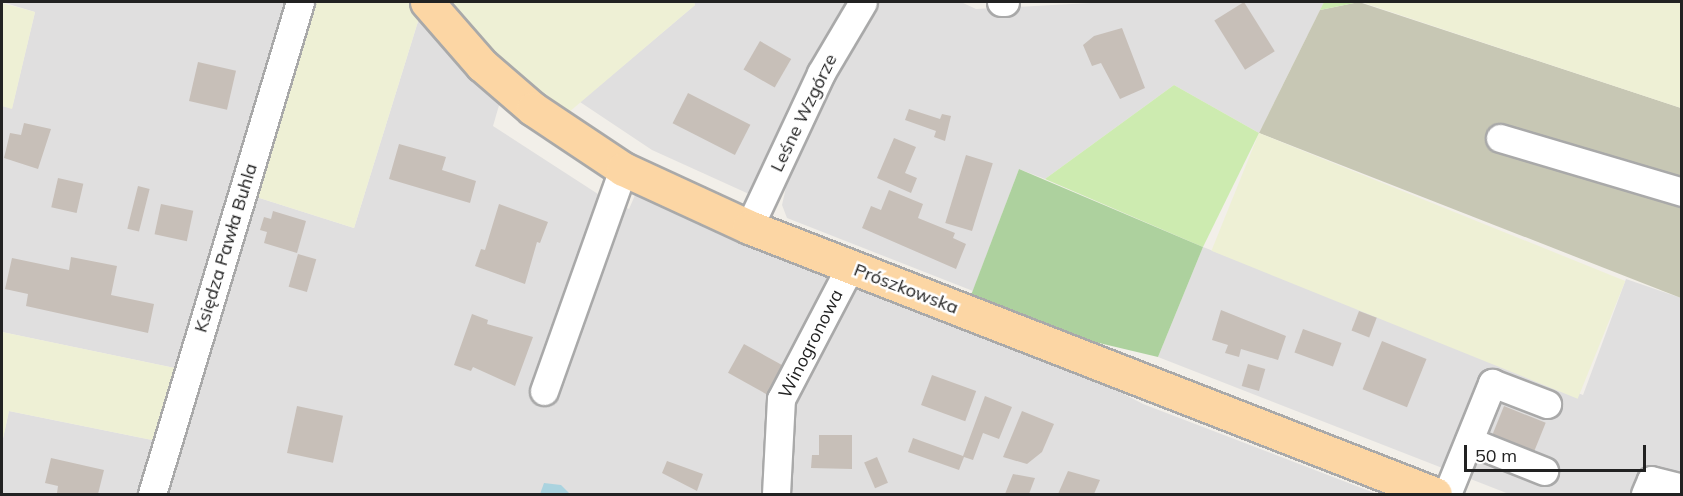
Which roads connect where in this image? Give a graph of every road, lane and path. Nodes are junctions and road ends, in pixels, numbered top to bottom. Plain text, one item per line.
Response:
1 (300, 2) edge
2 (427, 2) edge
3 (863, 2) edge
4 (1500, 138) dead end
5 (623, 170) junction
6 (1682, 192) edge
7 (748, 227) junction
8 (850, 267) junction
9 (544, 391) dead end
10 (1547, 405) dead end
11 (1468, 441) junction
12 (1544, 471) dead end
13 (1682, 488) edge
14 (152, 495) edge
15 (777, 495) edge
16 (1435, 495) edge
17 (1447, 495) edge
18 (1645, 495) edge

1 - 14 street, Księdza Pawła Buhla
2 - 5 main road, Prószkowska
3 - 7 street, Leśne Wzgórze
4 - 6 street
5 - 7 main road, Prószkowska
5 - 9 street
7 - 8 main road, Prószkowska
8 - 15 street, Winogronowa
8 - 16 main road, Prószkowska
10 - 11 street
11 - 12 street
11 - 17 street
13 - 18 street

